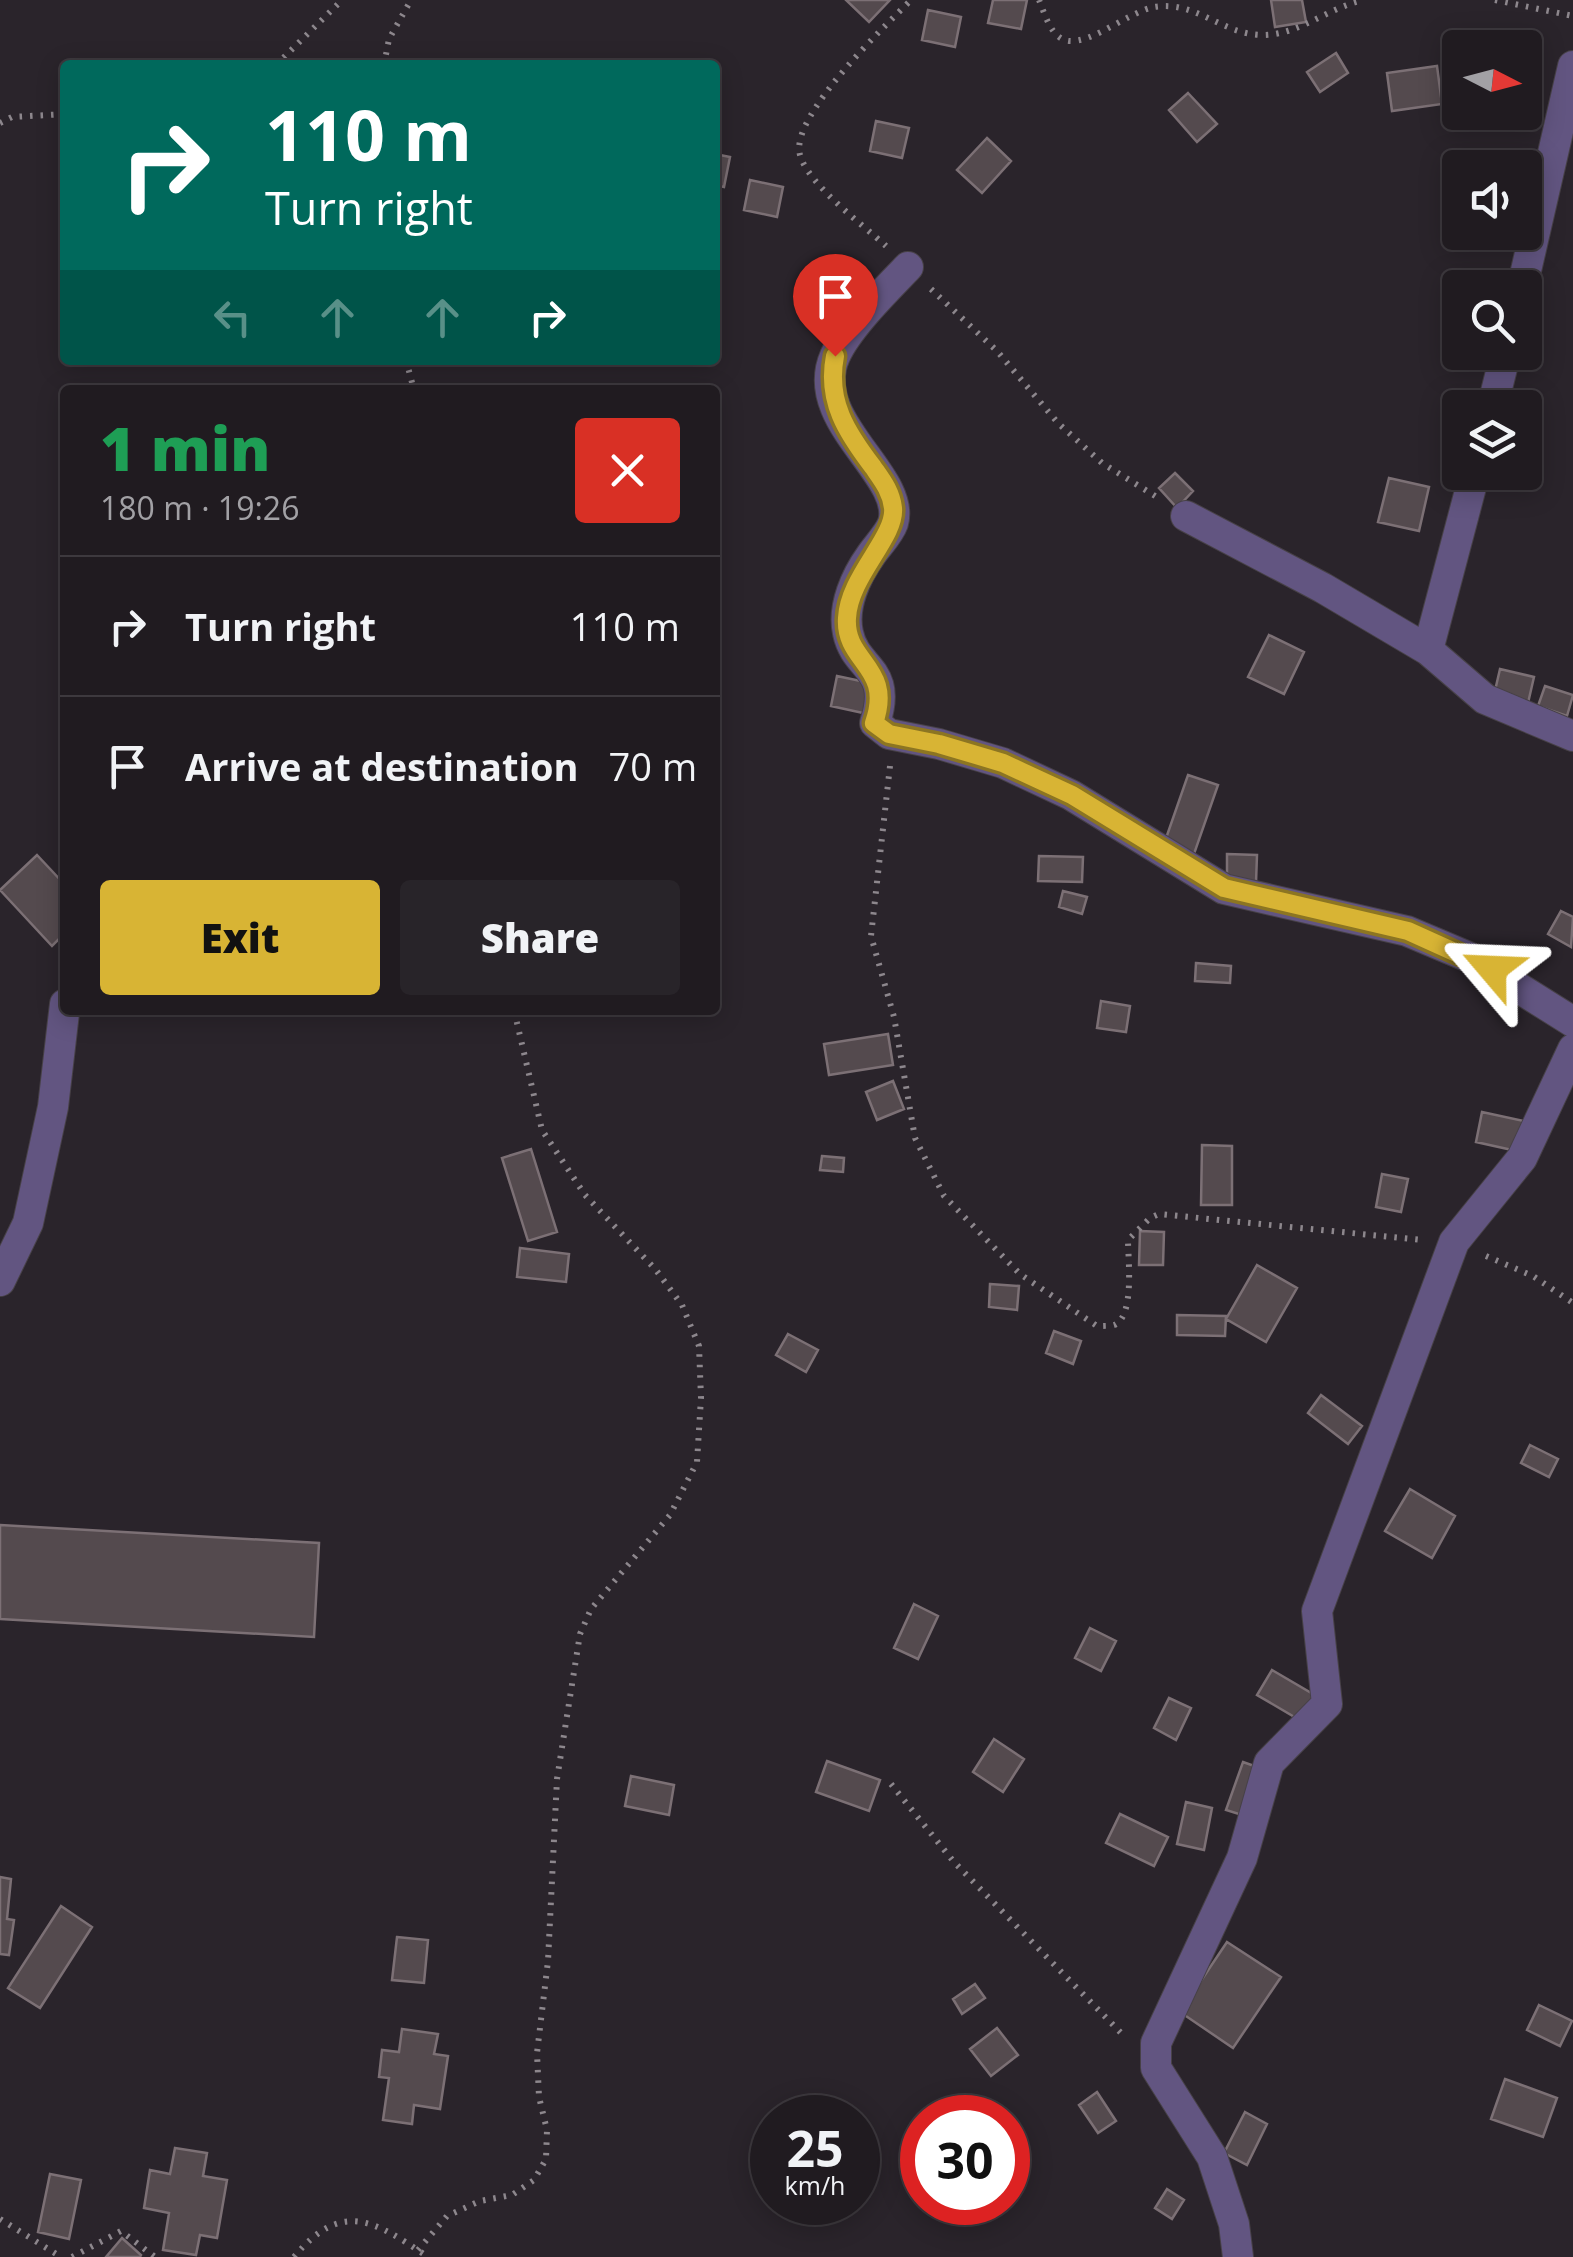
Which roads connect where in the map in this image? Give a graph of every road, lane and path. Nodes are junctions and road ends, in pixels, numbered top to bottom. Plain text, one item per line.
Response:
1 (342, 0) edge
2 (411, 0) edge
3 (911, 0) edge
4 (1039, 0) edge
5 (1364, 0) edge
6 (1495, 0) edge
7 (1573, 16) edge
8 (281, 60) edge
9 (385, 60) edge
10 (1573, 66) edge
11 (60, 114) edge
12 (0, 123) edge
13 (908, 268) junction
14 (1526, 270) edge
15 (1470, 490) edge
16 (1186, 516) joint
17 (1428, 650) junction
18 (889, 734) junction
19 (1573, 736) edge
20 (64, 1015) edge
21 (515, 1015) edge
22 (1573, 1022) edge
23 (1573, 1050) edge
24 (1454, 1242) junction
25 (0, 1281) edge
26 (1573, 1303) edge
27 (891, 1784) dead end
28 (1156, 2068) junction
29 (0, 2218) edge
30 (418, 2250) junction
31 (60, 2257) edge
32 (72, 2257) edge
33 (155, 2257) edge
34 (294, 2257) edge
35 (428, 2257) edge
36 (1238, 2257) edge

1 - 8 path
2 - 9 path
3 - 13 path
4 - 5 path
6 - 7 path
10 - 14 street
11 - 12 path
13 - 16 path
13 - 18 street
15 - 17 street
16 - 17 street
17 - 19 street
18 - 22 street
18 - 24 path
20 - 25 street
21 - 30 path
23 - 24 street
24 - 26 path
24 - 28 street
27 - 28 path
28 - 36 street
29 - 31 path
30 - 34 path
30 - 35 path
32 - 33 path

